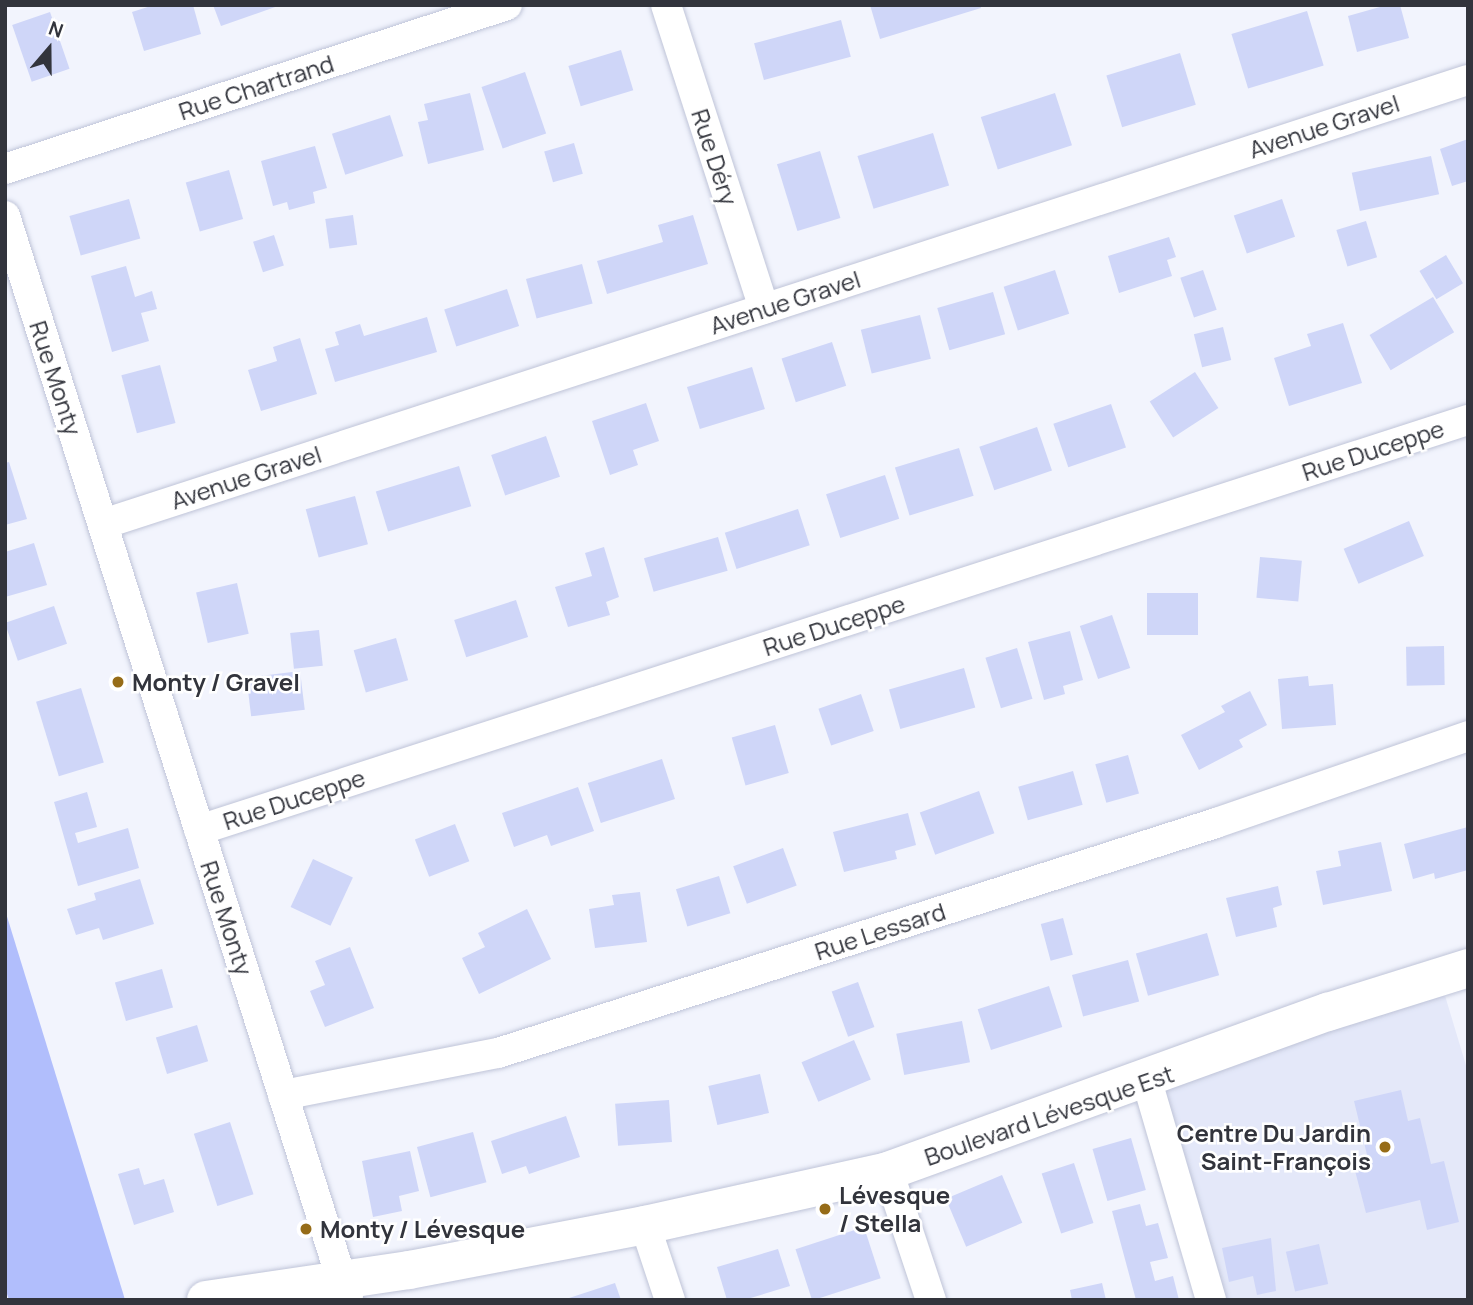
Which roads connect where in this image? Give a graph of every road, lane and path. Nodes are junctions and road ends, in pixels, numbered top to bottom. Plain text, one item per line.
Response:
1 (508, 5) edge
2 (666, 5) edge
3 (1468, 79) edge
4 (5, 169) edge
5 (5, 216) edge
6 (764, 309) junction
7 (1468, 420) edge
8 (103, 524) junction
9 (1468, 736) edge
10 (199, 830) junction
11 (1468, 968) edge
12 (1147, 1081) junction
13 (283, 1095) junction
14 (888, 1171) junction
15 (645, 1225) junction
16 (345, 1289) edge
17 (206, 1300) edge
18 (670, 1300) edge
19 (931, 1300) edge
20 (1211, 1300) edge

1 - 4 street, Rue Chartrand
2 - 6 street, Rue Déry
3 - 6 street, Avenue Gravel
5 - 8 street, Rue Monty
6 - 8 street, Avenue Gravel
7 - 10 street, Rue Duceppe
8 - 10 street, Rue Monty
9 - 13 street, Rue Lessard
10 - 13 street, Rue Monty
11 - 12 street, Boulevard Lévesque Est
12 - 14 street, Boulevard Lévesque Est
12 - 20 street
13 - 16 street, Rue Monty
14 - 15 street, Boulevard Lévesque Est
14 - 19 street
15 - 16 street, Boulevard Lévesque Est
15 - 18 street
16 - 17 street, Boulevard Lévesque Est

